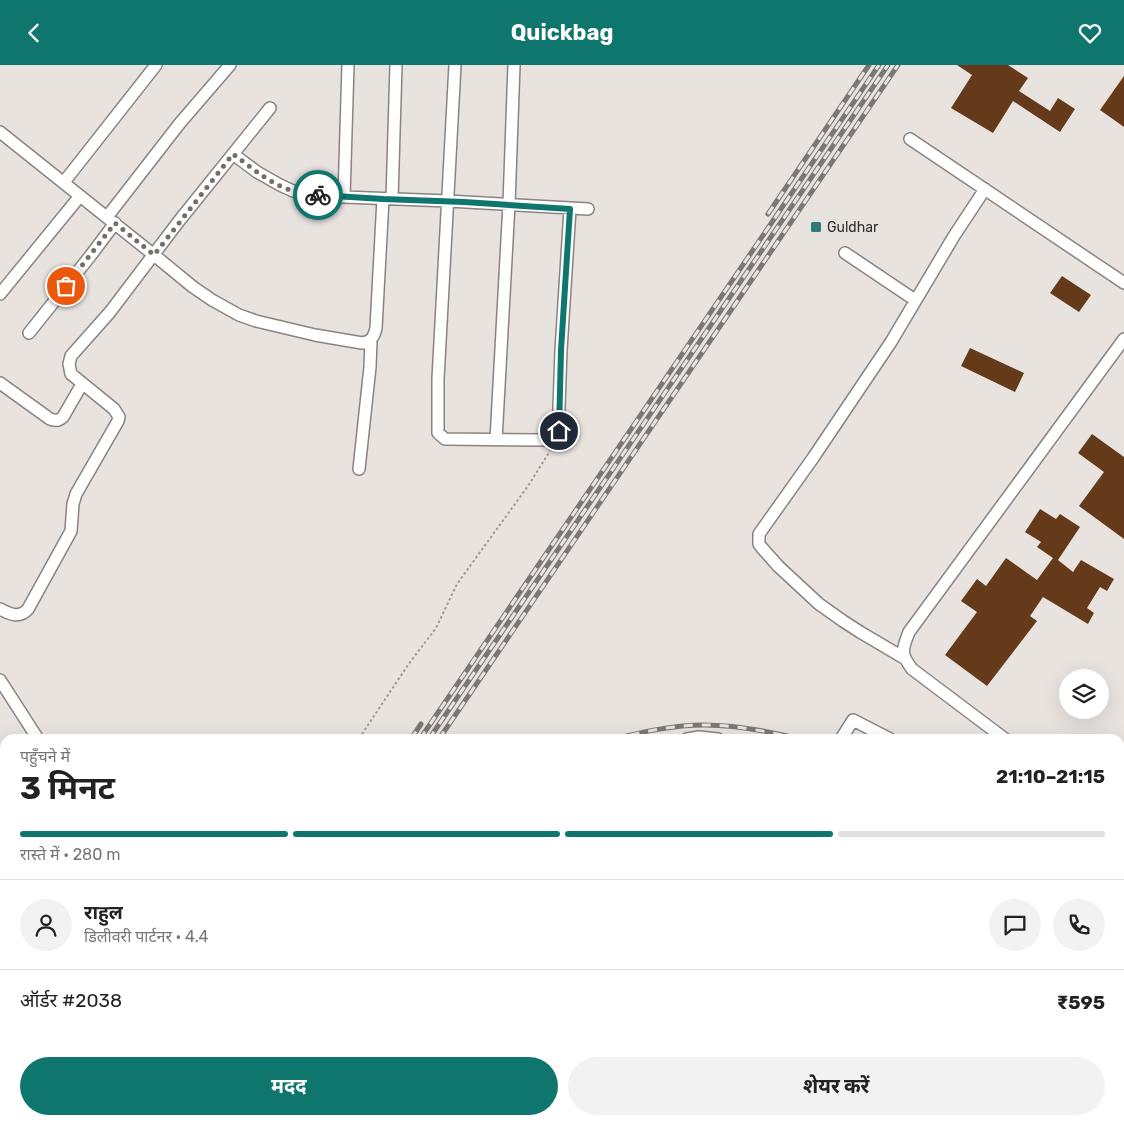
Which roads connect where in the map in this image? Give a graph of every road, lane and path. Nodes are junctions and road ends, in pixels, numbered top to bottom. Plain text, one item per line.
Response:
1 (156, 65) edge
2 (230, 65) edge
3 (348, 65) edge
4 (396, 65) edge
5 (455, 65) edge
6 (514, 65) edge
7 (270, 108) dead end
8 (0, 132) edge
9 (910, 139) dead end
10 (233, 154) junction
11 (64, 182) junction
12 (985, 189) junction
13 (80, 196) junction
14 (344, 197) junction
15 (387, 199) junction
16 (448, 201) junction
17 (509, 204) junction
18 (570, 209) junction
19 (588, 209) dead end
20 (111, 220) junction
21 (845, 253) dead end
22 (154, 255) junction
23 (1124, 283) edge
24 (0, 294) edge
25 (916, 300) junction
26 (29, 333) dead end
27 (1124, 339) edge
28 (371, 340) junction
29 (0, 383) edge
30 (82, 384) junction
31 (553, 439) junction
32 (496, 440) junction
33 (359, 469) dead end
34 (0, 609) edge
35 (904, 658) junction
36 (0, 680) edge
37 (35, 734) edge
38 (362, 734) edge
39 (844, 734) edge
40 (880, 734) edge
41 (998, 734) edge

1 - 11 street
2 - 20 street
3 - 14 street
4 - 15 street
5 - 16 street
6 - 17 street
7 - 10 street
8 - 11 street
9 - 12 street
10 - 14 street
10 - 22 street
11 - 13 street
12 - 23 street
12 - 25 street
13 - 20 street
13 - 24 street
14 - 15 street
15 - 16 street
15 - 28 street
16 - 17 street
16 - 32 street
17 - 18 street
17 - 32 street
18 - 19 street
18 - 31 street
20 - 22 street
20 - 26 street
21 - 25 street
22 - 28 street
22 - 30 street
25 - 35 street
27 - 35 street
28 - 33 street
29 - 30 street
30 - 34 street
31 - 32 street
31 - 38 path
35 - 41 street
36 - 37 street
39 - 40 street

